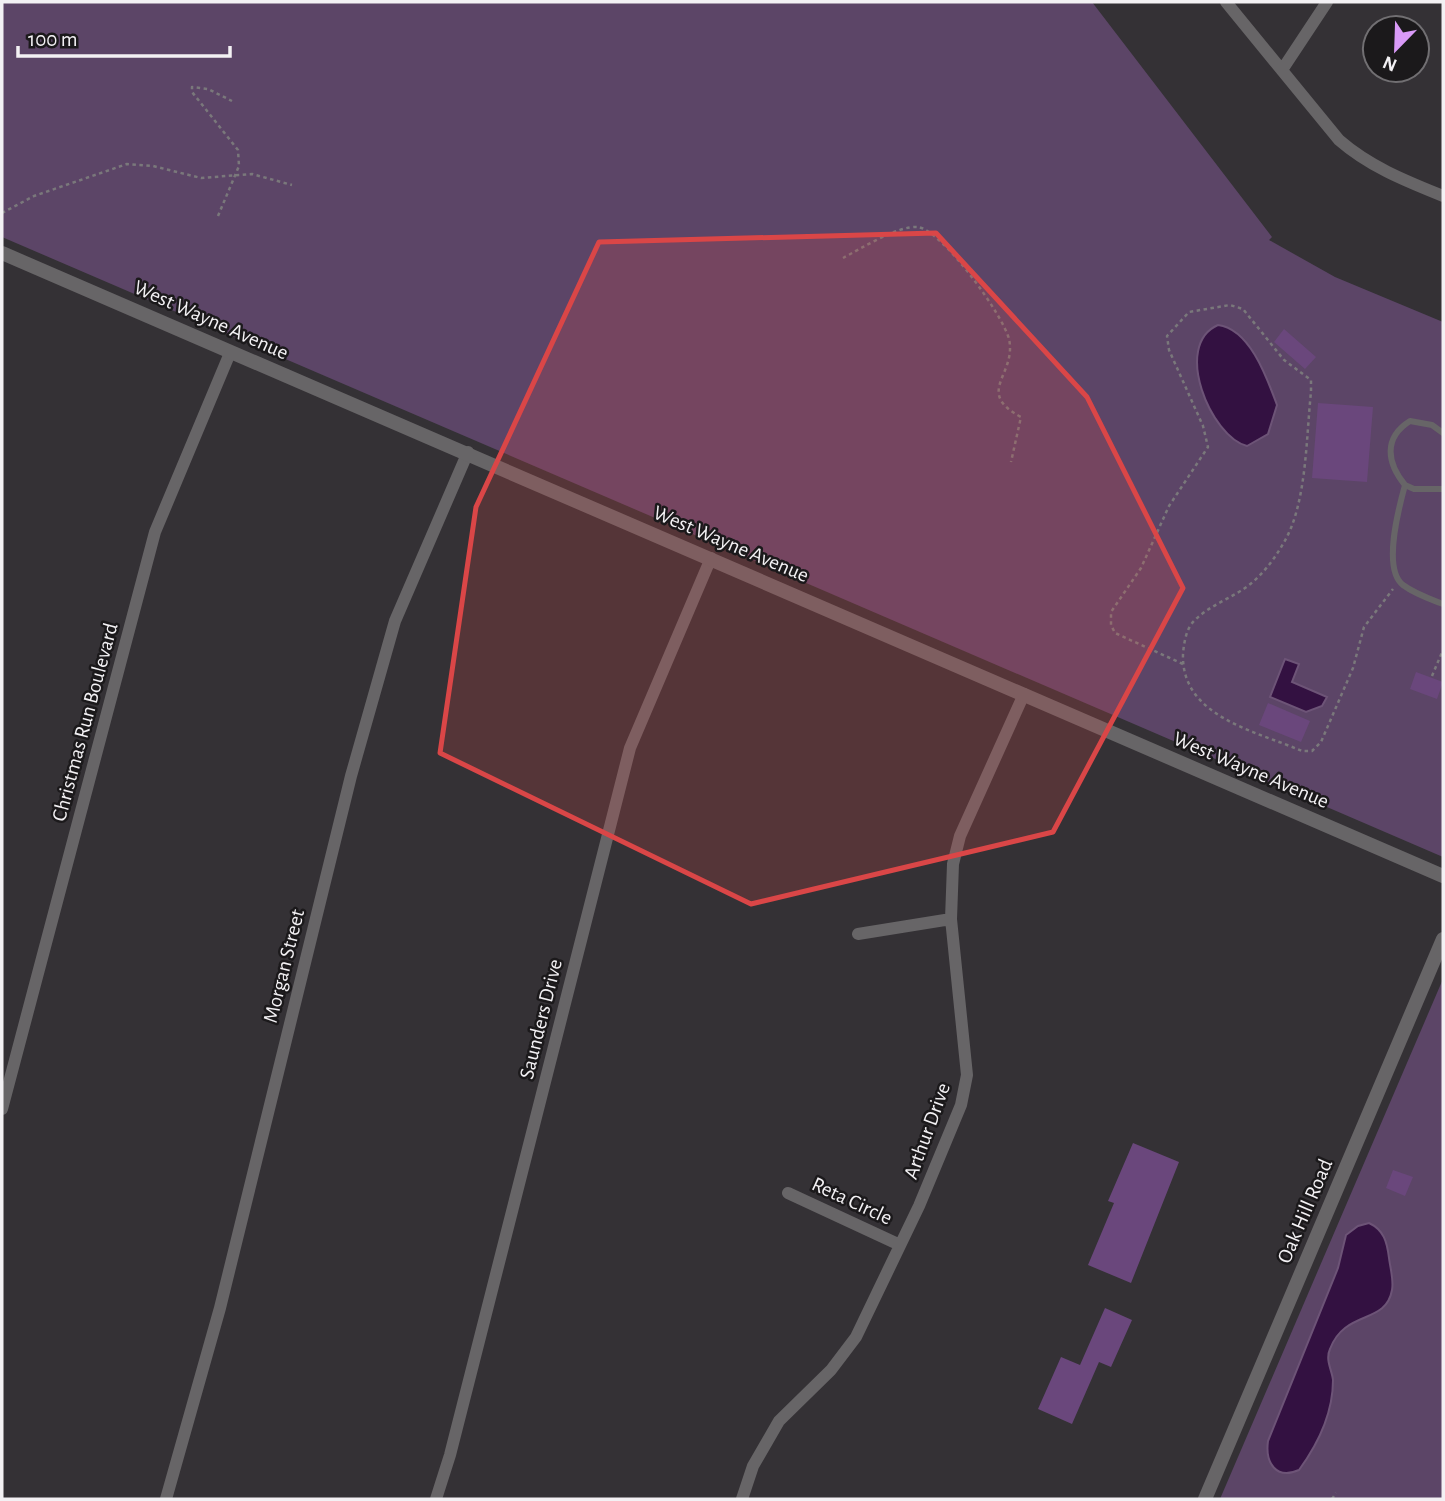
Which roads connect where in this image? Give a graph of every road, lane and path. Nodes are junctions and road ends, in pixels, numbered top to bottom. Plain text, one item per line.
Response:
1 (1226, 2) edge
2 (1327, 2) edge
3 (1282, 70) junction
4 (232, 101) dead end
5 (233, 175) junction
6 (292, 185) dead end
7 (1443, 196) edge
8 (2, 213) edge
9 (218, 215) dead end
10 (2, 253) edge
11 (843, 258) dead end
12 (230, 353) junction
13 (1443, 433) edge
14 (468, 452) junction
15 (1012, 463) dead end
16 (1405, 485) junction
17 (1443, 489) edge
18 (711, 558) junction
19 (1393, 589) dead end
20 (1443, 604) edge
21 (1443, 650) edge
22 (1183, 664) junction
23 (1432, 676) dead end
24 (1024, 694) junction
25 (1443, 876) edge
26 (951, 919) junction
27 (858, 934) dead end
28 (1443, 939) edge
29 (2, 1109) edge
30 (788, 1193) dead end
31 (900, 1245) junction
32 (1336, 1493) dead end
33 (166, 1499) edge
34 (436, 1499) edge
35 (742, 1499) edge
36 (1205, 1499) edge
37 (1332, 1499) edge

1 - 3 street
2 - 3 street
3 - 7 street
4 - 5 path
5 - 6 path
5 - 8 path
5 - 9 path
10 - 12 street, West Wayne Avenue
11 - 15 path
12 - 14 street, West Wayne Avenue
12 - 29 street, Christmas Run Boulevard
13 - 16 lane
14 - 18 street, West Wayne Avenue
14 - 33 street, Morgan Street
16 - 17 lane
16 - 20 lane
18 - 24 street, West Wayne Avenue
18 - 34 street, Saunders Drive
19 - 22 path
21 - 23 path
22 - 22 path
24 - 25 street, West Wayne Avenue
24 - 26 street, Arthur Drive
26 - 27 street
26 - 31 street, Arthur Drive
28 - 36 street, Oak Hill Road
30 - 31 street, Reta Circle
31 - 35 street, Arthur Drive
32 - 37 path

